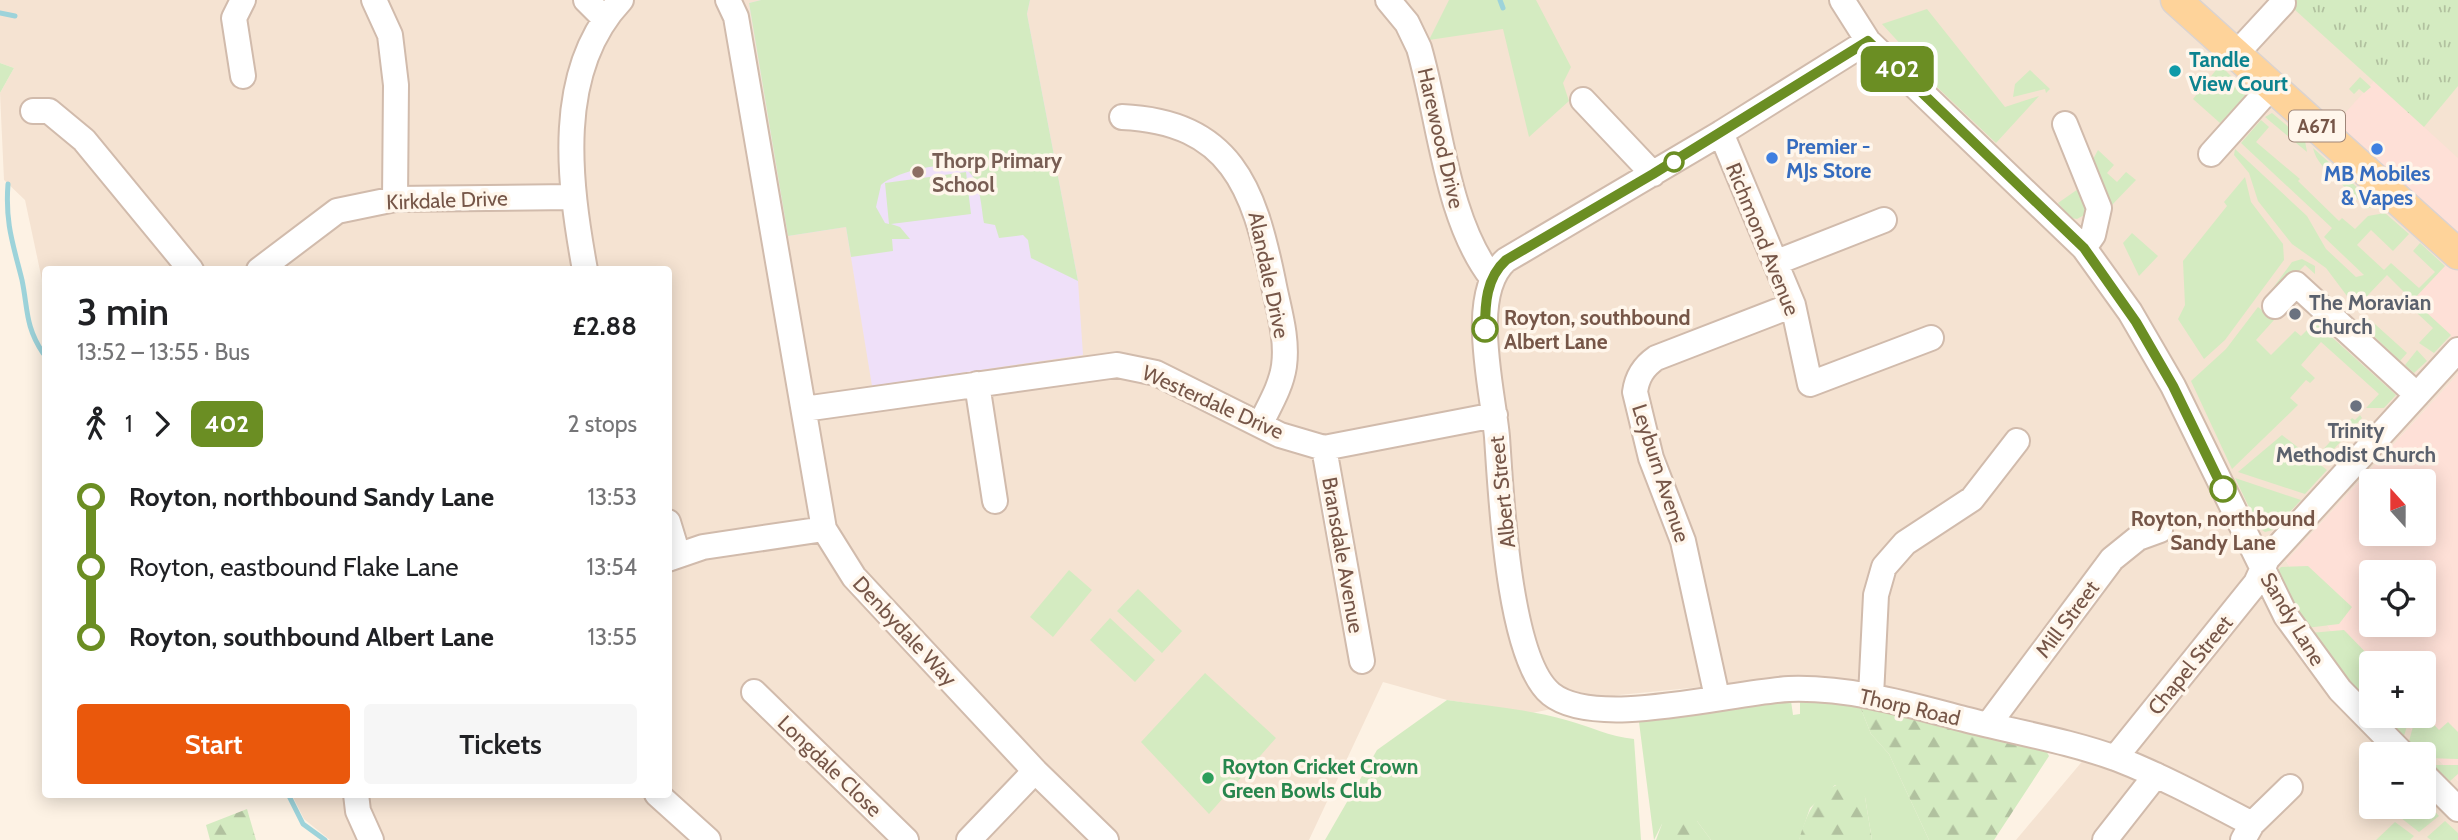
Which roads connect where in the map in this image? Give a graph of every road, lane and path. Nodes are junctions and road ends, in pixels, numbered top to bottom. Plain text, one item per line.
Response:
1 (243, 0) edge
2 (374, 0) edge
3 (586, 0) edge
4 (727, 0) edge
5 (1388, 0) edge
6 (1842, 0) edge
7 (2176, 0) edge
8 (2283, 3) dead end
9 (613, 9) edge
10 (1868, 41) junction
11 (2236, 54) junction
12 (243, 76) dead end
13 (2272, 86) junction
14 (1583, 100) dead end
15 (33, 111) dead end
16 (1122, 117) dead end
17 (2065, 124) dead end
18 (1721, 133) junction
19 (2211, 154) dead end
20 (1653, 174) junction
21 (572, 197) junction
22 (395, 199) junction
23 (1884, 219) dead end
24 (2084, 248) junction
25 (2458, 254) edge
26 (1777, 262) junction
27 (188, 266) edge
28 (264, 266) edge
29 (584, 266) edge
30 (1492, 278) junction
31 (1793, 305) junction
32 (2275, 306) dead end
33 (1931, 338) dead end
34 (2458, 350) edge
35 (977, 384) junction
36 (2417, 395) junction
37 (804, 410) junction
38 (1495, 415) junction
39 (1260, 425) junction
40 (2017, 441) dead end
41 (1324, 448) junction
42 (995, 500) dead end
43 (824, 529) junction
44 (2160, 530) dead end
45 (673, 557) edge
46 (2262, 569) junction
47 (1362, 662) dead end
48 (754, 692) dead end
49 (1553, 696) joint
50 (1871, 696) junction
51 (1717, 697) junction
52 (1987, 725) junction
53 (2391, 742) edge
54 (2115, 758) junction
55 (1035, 771) junction
56 (2155, 775) junction
57 (2290, 787) dead end
58 (2436, 787) edge
59 (356, 798) edge
60 (661, 798) edge
61 (2457, 808) edge
62 (2247, 832) edge
63 (371, 840) edge
64 (708, 840) edge
65 (906, 840) edge
66 (970, 840) edge
67 (1105, 840) edge
68 (2105, 840) edge

1 - 12 street
2 - 22 street
3 - 9 street
4 - 37 street
5 - 30 street, Harewood Drive
6 - 10 street, Sandy Lane
7 - 11 main road, A671
8 - 11 street
9 - 21 street
10 - 18 street
10 - 24 street, Sandy Lane
11 - 13 main road, A671
13 - 19 street
13 - 25 main road, A671
14 - 20 street
15 - 27 street
16 - 39 street, Alandale Drive
17 - 24 street
18 - 20 street
18 - 26 street, Richmond Avenue
20 - 30 street
21 - 22 street, Kirkdale Drive
21 - 29 street
22 - 28 street, Kirkdale Drive
23 - 26 street
24 - 46 street, Sandy Lane
26 - 31 street, Richmond Avenue
30 - 38 street, Albert Street
31 - 33 street, Richmond Avenue
31 - 51 street, Leyburn Avenue
32 - 36 street
34 - 36 street, Chapel Street
35 - 37 street, Westerdale Drive
35 - 39 street, Westerdale Drive
35 - 42 street
36 - 46 street, Chapel Street
37 - 43 street
38 - 41 street
38 - 49 street, Albert Street
39 - 41 street, Westerdale Drive
40 - 50 street
41 - 47 street, Bransdale Avenue
43 - 45 street
43 - 55 street, Denbydale Way
44 - 52 street, Mill Street
46 - 53 street, Sandy Lane
46 - 54 street, Chapel Street
48 - 65 street, Longdale Close
49 - 51 street, Thorp Road
50 - 51 street, Thorp Road
50 - 52 street, Thorp Road
52 - 54 street, Thorp Road
54 - 56 street, Thorp Road
55 - 66 street
55 - 67 street, Denbydale Way
56 - 62 street, Thorp Road
56 - 68 street
57 - 62 street, Thorp Road
58 - 61 street
59 - 63 street
60 - 64 street

